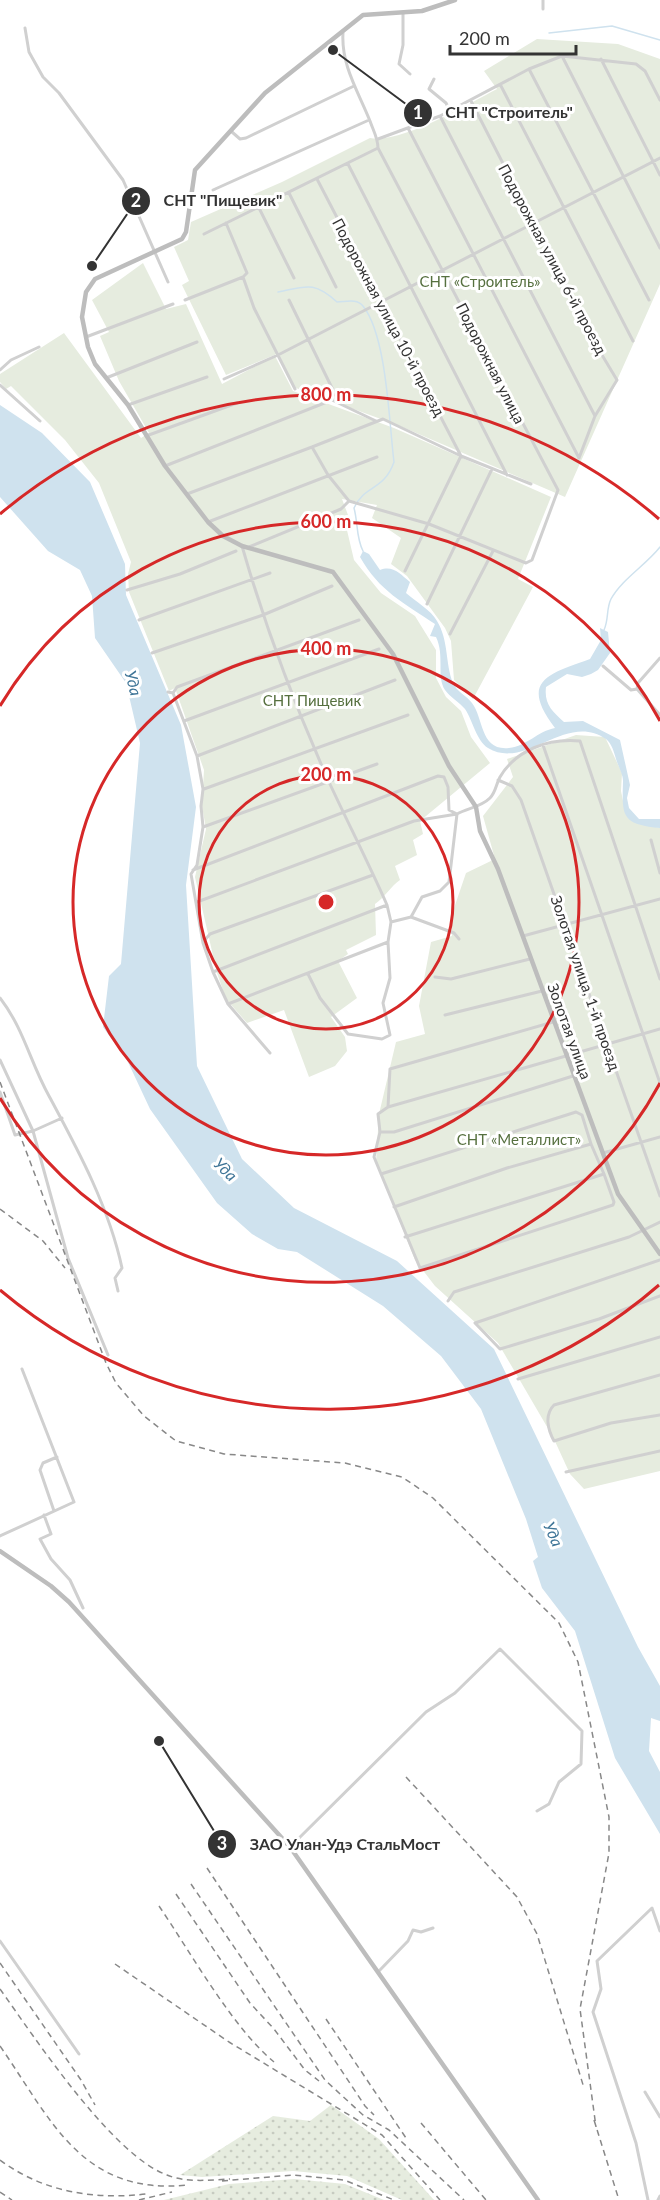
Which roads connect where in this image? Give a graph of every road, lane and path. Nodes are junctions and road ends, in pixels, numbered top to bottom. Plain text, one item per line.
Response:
1 (455, 0) edge
2 (543, 0) edge
3 (543, 9) dead end
4 (403, 12) junction
5 (25, 28) dead end
6 (343, 33) junction
7 (562, 56) junction
8 (601, 59) junction
9 (529, 69) junction
10 (410, 74) dead end
11 (434, 79) dead end
12 (354, 86) junction
13 (501, 86) junction
14 (660, 100) edge
15 (471, 101) junction
16 (450, 111) junction
17 (440, 116) junction
18 (369, 120) junction
19 (408, 128) junction
20 (232, 132) junction
21 (378, 139) junction
22 (378, 148) junction
23 (660, 158) edge
24 (653, 161) junction
25 (348, 164) junction
26 (660, 175) edge
27 (623, 177) junction
28 (317, 179) junction
29 (213, 190) dead end
30 (593, 192) junction
31 (289, 194) junction
32 (259, 208) junction
33 (564, 208) junction
34 (533, 222) junction
35 (226, 223) junction
36 (204, 234) dead end
37 (503, 238) junction
38 (660, 248) edge
39 (155, 252) junction
40 (474, 254) junction
41 (443, 269) junction
42 (243, 277) junction
43 (294, 278) dead end
44 (168, 282) dead end
45 (412, 285) junction
46 (336, 287) dead end
47 (185, 300) dead end
48 (289, 300) dead end
49 (649, 300) dead end
50 (380, 301) junction
51 (173, 304) dead end
52 (85, 338) junction
53 (307, 340) junction
54 (633, 341) dead end
55 (197, 342) dead end
56 (39, 347) dead end
57 (278, 355) junction
58 (0, 370) edge
59 (207, 377) dead end
60 (106, 378) junction
61 (224, 379) dead end
62 (0, 385) edge
63 (295, 389) dead end
64 (333, 400) junction
65 (237, 403) dead end
66 (128, 405) junction
67 (595, 416) junction
68 (39, 421) dead end
69 (377, 421) junction
70 (147, 436) junction
71 (312, 447) junction
72 (461, 456) junction
73 (377, 457) dead end
74 (165, 466) junction
75 (492, 468) junction
76 (328, 475) junction
77 (507, 475) junction
78 (531, 484) dead end
79 (187, 494) junction
80 (349, 501) junction
81 (208, 522) junction
82 (429, 524) junction
83 (460, 536) junction
84 (245, 547) junction
85 (236, 551) dead end
86 (493, 551) junction
87 (405, 571) dead end
88 (270, 573) dead end
89 (252, 580) junction
90 (332, 586) dead end
91 (127, 590) dead end
92 (427, 604) dead end
93 (263, 615) junction
94 (139, 620) dead end
95 (359, 620) dead end
96 (450, 634) dead end
97 (379, 649) dead end
98 (276, 651) junction
99 (152, 653) dead end
100 (660, 658) edge
101 (603, 666) dead end
102 (395, 680) dead end
103 (289, 684) junction
104 (637, 689) junction
105 (168, 692) dead end
106 (173, 693) junction
107 (408, 715) dead end
108 (660, 715) edge
109 (303, 716) junction
110 (183, 722) junction
111 (543, 744) junction
112 (315, 749) junction
113 (197, 756) junction
114 (377, 764) dead end
115 (498, 780) junction
116 (329, 782) junction
117 (203, 789) junction
118 (476, 807) junction
119 (345, 813) junction
120 (457, 813) junction
121 (203, 827) junction
122 (651, 840) dead end
123 (358, 842) junction
124 (193, 870) junction
125 (660, 873) edge
126 (374, 875) junction
127 (660, 898) edge
128 (197, 902) junction
129 (387, 905) junction
130 (633, 906) junction
131 (603, 914) junction
132 (411, 917) junction
133 (391, 922) junction
134 (566, 924) junction
135 (522, 937) junction
136 (459, 939) dead end
137 (388, 942) junction
138 (203, 943) junction
139 (530, 959) junction
140 (213, 972) junction
141 (308, 974) junction
142 (435, 977) dead end
143 (660, 979) edge
144 (542, 991) junction
145 (0, 998) edge
146 (228, 1004) junction
147 (445, 1015) dead end
148 (554, 1022) junction
149 (660, 1029) edge
150 (644, 1034) junction
151 (608, 1044) junction
152 (270, 1053) dead end
153 (566, 1057) junction
154 (0, 1060) edge
155 (573, 1076) junction
156 (660, 1083) edge
157 (0, 1092) edge
158 (388, 1107) junction
159 (62, 1118) junction
160 (33, 1131) junction
161 (380, 1132) junction
162 (660, 1137) edge
163 (641, 1143) junction
164 (598, 1144) junction
165 (591, 1145) junction
166 (602, 1154) junction
167 (381, 1174) junction
168 (604, 1174) junction
169 (660, 1196) edge
170 (394, 1208) junction
171 (660, 1222) edge
172 (643, 1230) junction
173 (405, 1236) junction
174 (660, 1254) edge
175 (660, 1260) edge
176 (118, 1291) dead end
177 (660, 1296) edge
178 (448, 1301) dead end
179 (660, 1337) edge
180 (108, 1355) dead end
181 (21, 1369) dead end
182 (660, 1375) edge
183 (518, 1379) dead end
184 (660, 1415) edge
185 (660, 1451) edge
186 (57, 1456) junction
187 (566, 1472) dead end
188 (54, 1511) junction
189 (44, 1515) junction
190 (0, 1536) edge
191 (0, 1551) edge
192 (83, 1608) dead end
193 (537, 1811) dead end
194 (290, 1847) junction
195 (433, 1928) dead end
196 (660, 1931) edge
197 (0, 1941) edge
198 (379, 1971) junction
199 (79, 2054) dead end
200 (645, 2092) dead end
201 (660, 2117) edge
202 (538, 2200) edge
203 (648, 2200) edge

1 - 4 street
2 - 3 street
4 - 6 street
4 - 10 street
5 - 39 street
6 - 12 street
6 - 20 street
7 - 8 street
7 - 9 street
7 - 27 street
8 - 14 street
8 - 24 street
9 - 13 street
9 - 30 street
11 - 16 street
12 - 18 street
12 - 20 street
13 - 15 street
13 - 33 street
15 - 16 street
15 - 34 street, Подорожная улица 6-й проезд
16 - 17 street
17 - 19 street
17 - 37 street
18 - 21 street
18 - 29 street
19 - 21 street
19 - 40 street
20 - 39 street
21 - 22 street, Подорожная улица
22 - 25 street
22 - 41 street, Подорожная улица
23 - 24 street
24 - 26 street
24 - 27 street
25 - 28 street
25 - 45 street
27 - 30 street
27 - 38 street
28 - 31 street
28 - 50 street, Подорожная улица 10-й проезд
30 - 33 street
30 - 49 street
31 - 32 street
31 - 46 street
32 - 35 street
32 - 43 street
33 - 34 street
33 - 54 street
34 - 37 street
34 - 67 street, Подорожная улица 6-й проезд
35 - 36 street
35 - 42 street
37 - 40 street
37 - 67 street
39 - 44 street
39 - 52 street
40 - 41 street
40 - 67 street
41 - 45 street
41 - 86 street, Подорожная улица
42 - 47 street
42 - 57 street
45 - 50 street
45 - 77 street
48 - 53 street
50 - 53 street
50 - 72 street, Подорожная улица 10-й проезд
51 - 52 street
52 - 60 street
53 - 57 street
53 - 64 street
55 - 60 street
56 - 58 street
57 - 61 street
57 - 63 street
59 - 66 street
60 - 66 street
62 - 68 street
64 - 69 street
64 - 74 street
65 - 70 street
66 - 70 street
69 - 71 street
69 - 72 street
70 - 74 street
71 - 76 street
71 - 79 street
72 - 75 street
72 - 82 street
73 - 76 street
74 - 79 street
75 - 77 street
75 - 83 street
76 - 80 street
76 - 81 street
77 - 78 street
79 - 81 street
80 - 82 street
80 - 84 street
81 - 84 street
82 - 83 street
82 - 87 street
83 - 86 street
83 - 92 street
84 - 89 street
84 - 118 street
85 - 91 street
86 - 96 street
88 - 89 street
89 - 93 street
89 - 94 street
90 - 93 street
93 - 98 street
93 - 99 street
95 - 98 street
97 - 103 street
98 - 103 street
98 - 106 street
100 - 104 street
101 - 104 street
102 - 109 street
103 - 109 street
103 - 110 street
104 - 108 street
105 - 106 street
106 - 110 street
107 - 112 street
109 - 112 street
109 - 113 street
110 - 113 street
111 - 115 street
111 - 130 street
111 - 131 street
112 - 116 street
112 - 117 street
113 - 117 street
114 - 116 street
115 - 118 street
115 - 134 street, Золотая улица, 1-й проезд
116 - 119 street
116 - 121 street
117 - 121 street
118 - 120 street
118 - 135 street, Золотая улица
119 - 120 street
119 - 123 street
119 - 124 street
120 - 123 street
120 - 132 street
121 - 124 street
122 - 125 street
123 - 126 street
123 - 128 street
124 - 128 street
126 - 129 street
126 - 138 street
127 - 130 street
128 - 138 street
129 - 133 street
129 - 140 street
130 - 131 street
130 - 143 street
131 - 134 street
131 - 150 street
132 - 133 street
132 - 136 street
133 - 137 street
134 - 135 street
134 - 151 street, Золотая улица, 1-й проезд
135 - 139 street, Золотая улица
137 - 141 street
137 - 141 street
138 - 140 street
139 - 142 street
139 - 144 street, Золотая улица
140 - 146 street
141 - 146 street
144 - 147 street
144 - 148 street, Золотая улица
145 - 159 street
146 - 152 street
148 - 153 street, Золотая улица
148 - 158 street
149 - 150 street
150 - 151 street
150 - 156 street
151 - 153 street
151 - 163 street, Золотая улица, 1-й проезд
153 - 155 street, Золотая улица
153 - 158 street
154 - 160 street
155 - 161 street
155 - 164 street, Золотая улица
157 - 160 street
158 - 161 street
159 - 160 street
159 - 176 street
160 - 180 street
161 - 167 street
162 - 163 street
163 - 166 street
163 - 169 street, Золотая улица, 1-й проезд
164 - 165 street
164 - 166 street, Золотая улица
165 - 167 street
165 - 168 street
165 - 170 street
166 - 172 street, Золотая улица
167 - 170 street
168 - 173 street
168 - 173 street
170 - 173 street
171 - 172 street
172 - 174 street, Золотая улица
172 - 178 street
175 - 177 street
179 - 183 street
181 - 186 street
182 - 184 street
185 - 187 street
186 - 188 street
186 - 188 street
188 - 189 street
189 - 190 street
189 - 192 street
191 - 194 street
193 - 194 street
194 - 198 street
195 - 198 street
196 - 203 street
197 - 199 street
198 - 202 street
200 - 201 street

